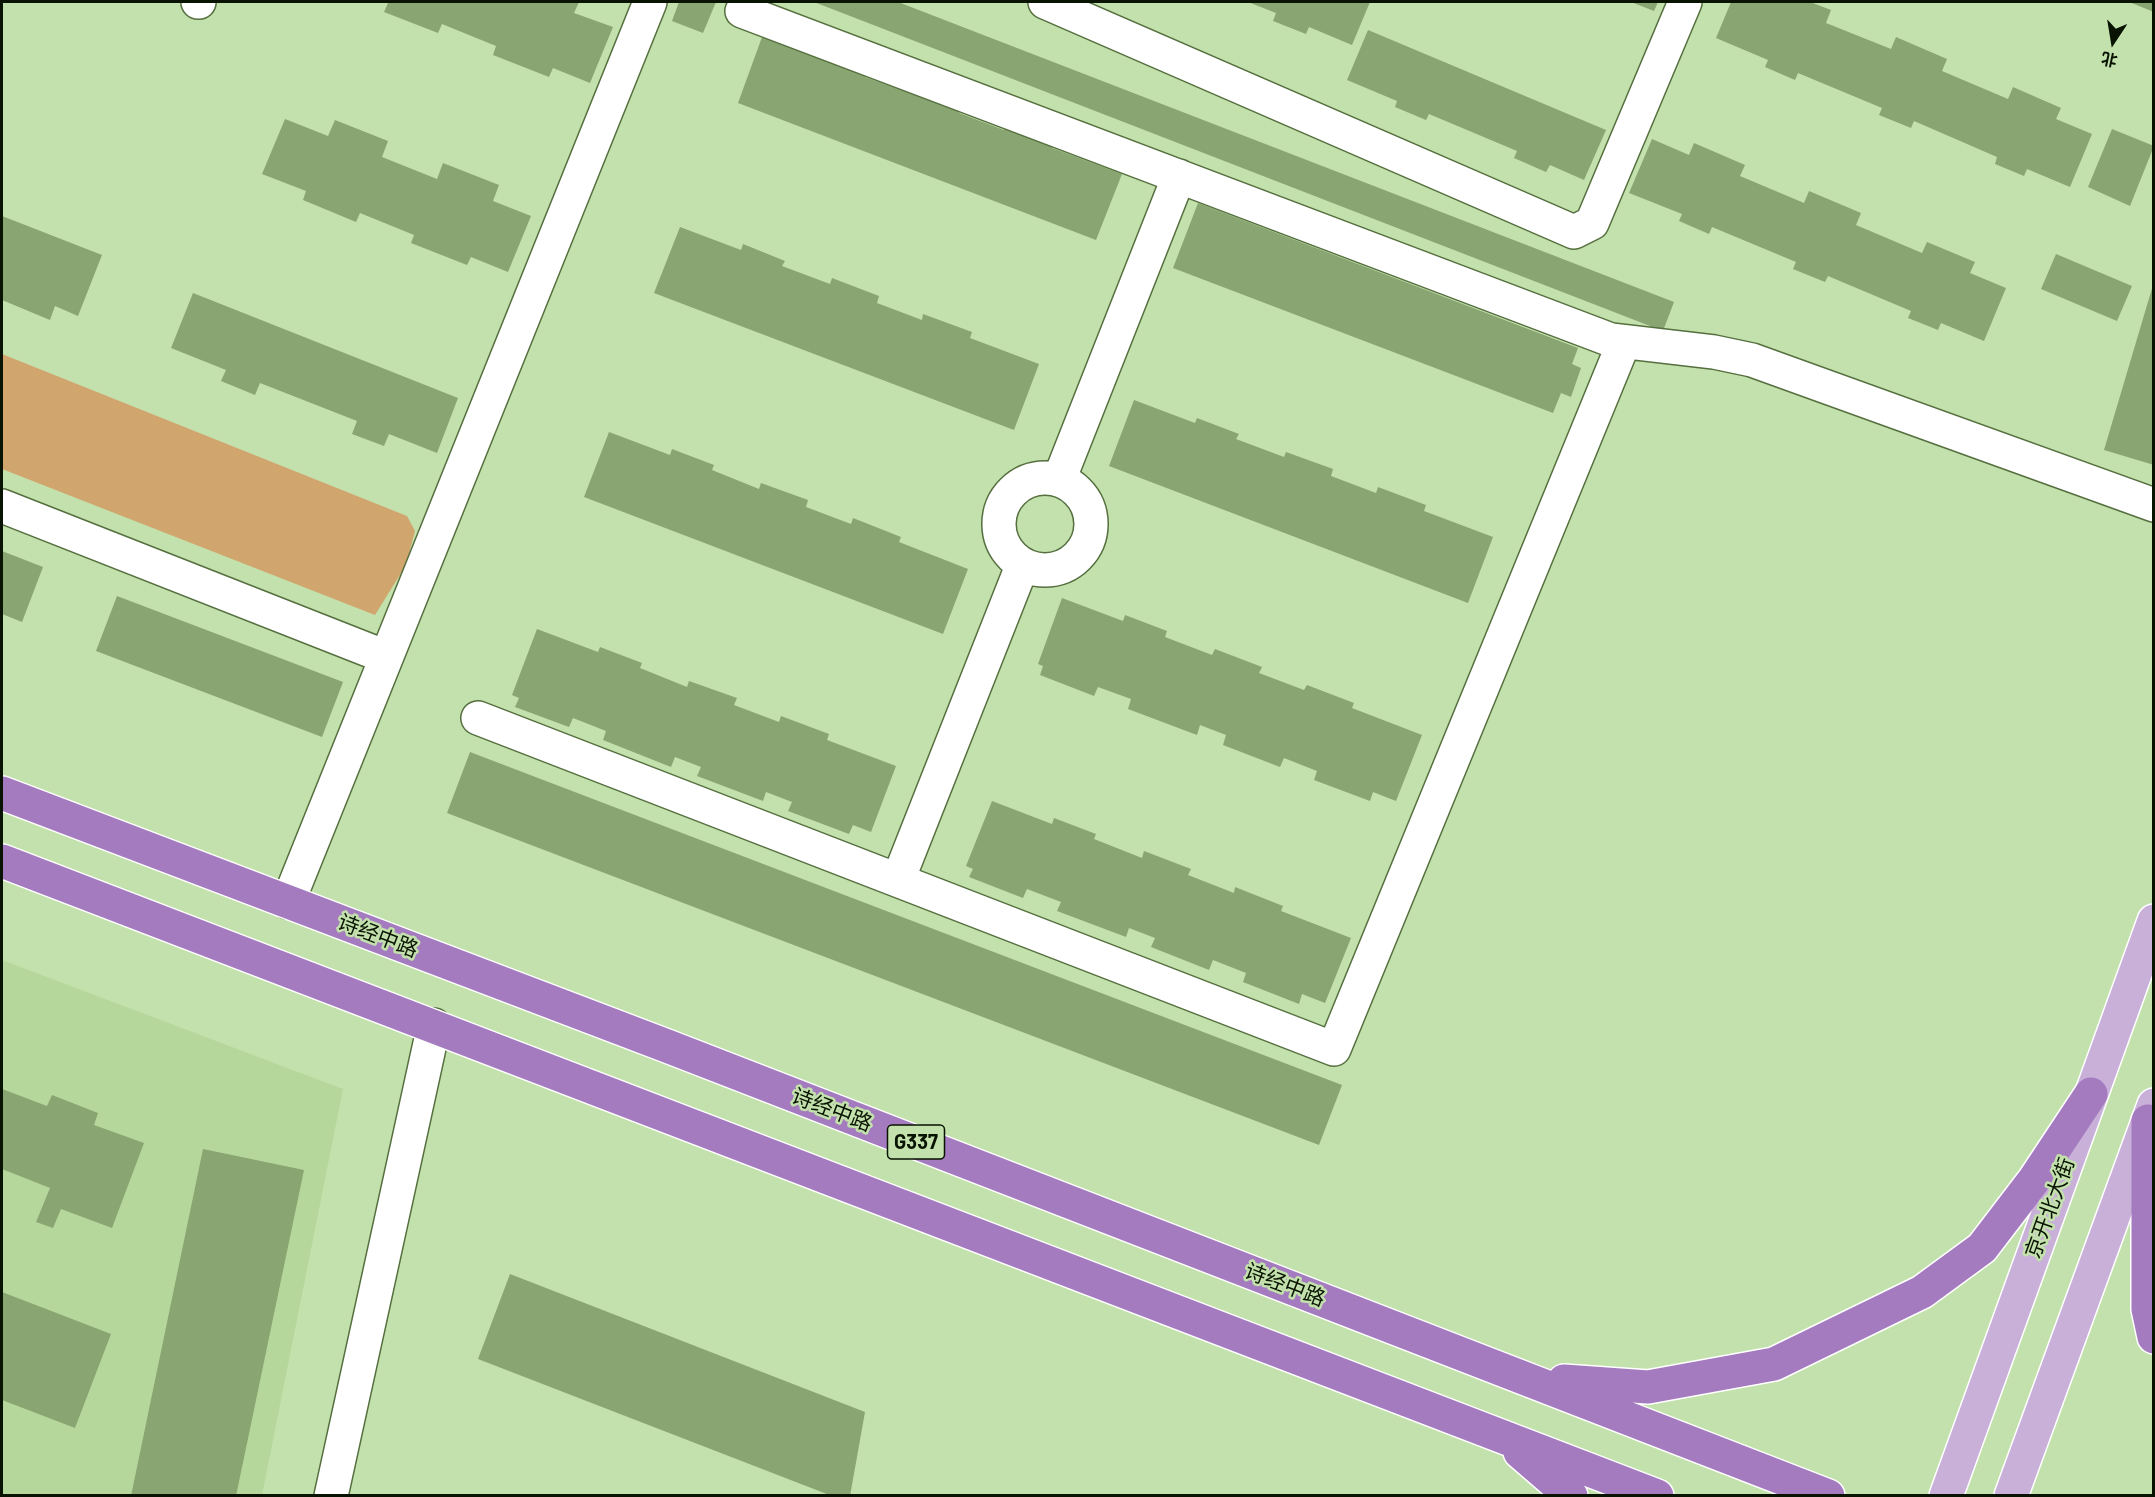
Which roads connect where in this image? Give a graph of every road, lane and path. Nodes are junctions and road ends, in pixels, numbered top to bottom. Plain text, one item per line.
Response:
1 (650, 2) edge
2 (1045, 2) edge
3 (1685, 2) edge
4 (742, 11) dead end
5 (1179, 176) junction
6 (1624, 342) junction
7 (1059, 480) junction
8 (2154, 505) edge
9 (2, 506) edge
10 (1022, 566) junction
11 (386, 657) junction
12 (478, 718) dead end
13 (2, 793) edge
14 (2, 861) edge
15 (898, 880) junction
16 (288, 902) junction
17 (2154, 921) edge
18 (434, 1025) junction
19 (2091, 1094) junction
20 (2151, 1113) edge
21 (2154, 1337) edge
22 (1517, 1375) junction
23 (1500, 1435) junction
24 (331, 1496) edge
25 (1571, 1496) edge
26 (1657, 1496) edge
27 (1828, 1496) edge
28 (1946, 1496) edge
29 (2011, 1496) edge

1 - 11 street
2 - 3 street
4 - 5 street
5 - 6 street
5 - 7 street
6 - 8 street
6 - 15 street
7 - 10 street
7 - 10 street
9 - 11 street
10 - 15 street
11 - 16 street
12 - 15 street
13 - 16 highway, 诗经中路 / G337
14 - 18 highway
16 - 22 highway, 诗经中路 / G337
17 - 19 main road, 京开北大街
18 - 23 highway
18 - 24 street
19 - 22 highway
19 - 28 main road, 京开北大街
20 - 21 highway
20 - 29 main road
22 - 27 highway, 诗经中路 / G337
23 - 25 highway
23 - 26 highway

